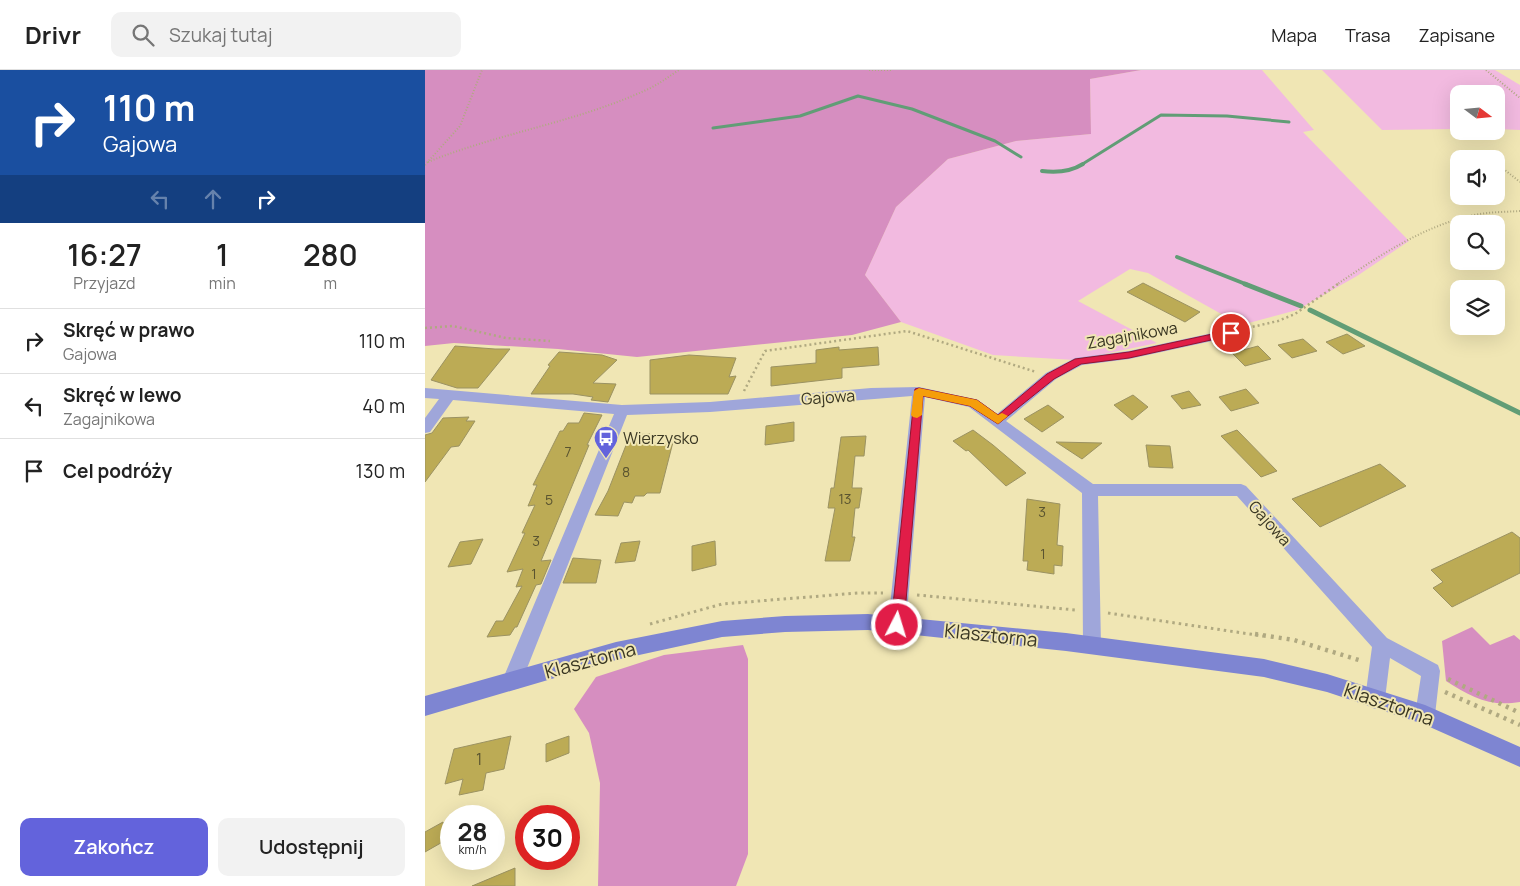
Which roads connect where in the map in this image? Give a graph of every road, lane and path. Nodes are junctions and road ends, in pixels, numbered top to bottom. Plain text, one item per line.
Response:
1 (482, 70) edge
2 (679, 70) edge
3 (869, 70) edge
4 (893, 70) edge
5 (1486, 70) edge
6 (1520, 98) edge
7 (428, 162) junction
8 (425, 165) edge
9 (1505, 170) edge
10 (1520, 182) edge
11 (1520, 211) edge
12 (425, 328) edge
13 (1231, 333) joint
14 (551, 341) dead end
15 (1051, 376) junction
16 (919, 391) junction
17 (425, 393) edge
18 (450, 394) junction
19 (737, 405) junction
20 (622, 410) junction
21 (998, 420) junction
22 (425, 428) edge
23 (1091, 490) junction
24 (897, 625) junction
25 (1381, 644) junction
26 (1092, 645) junction
27 (1431, 671) junction
28 (512, 681) junction
29 (1375, 698) junction
30 (425, 706) edge
31 (1520, 713) edge
32 (1425, 715) junction
33 (1520, 757) edge

1 - 7 path
2 - 7 path
3 - 4 path
5 - 6 path
7 - 8 path
9 - 10 path
11 - 13 path
12 - 14 path
13 - 15 street, Zagajnikowa
15 - 19 path
15 - 21 street, Zagajnikowa
16 - 19 street, Gajowa
16 - 21 street, Gajowa
16 - 24 street
17 - 18 street
18 - 20 street
18 - 22 street
19 - 20 street
20 - 28 street
21 - 23 street, Gajowa
23 - 25 street, Gajowa
23 - 26 street
24 - 26 main road, Klasztorna
24 - 28 main road, Klasztorna
25 - 27 street, Gajowa
25 - 29 street
26 - 29 main road, Klasztorna
27 - 31 path
27 - 32 street
28 - 30 main road, Klasztorna
29 - 32 main road, Klasztorna
32 - 33 main road, Klasztorna

